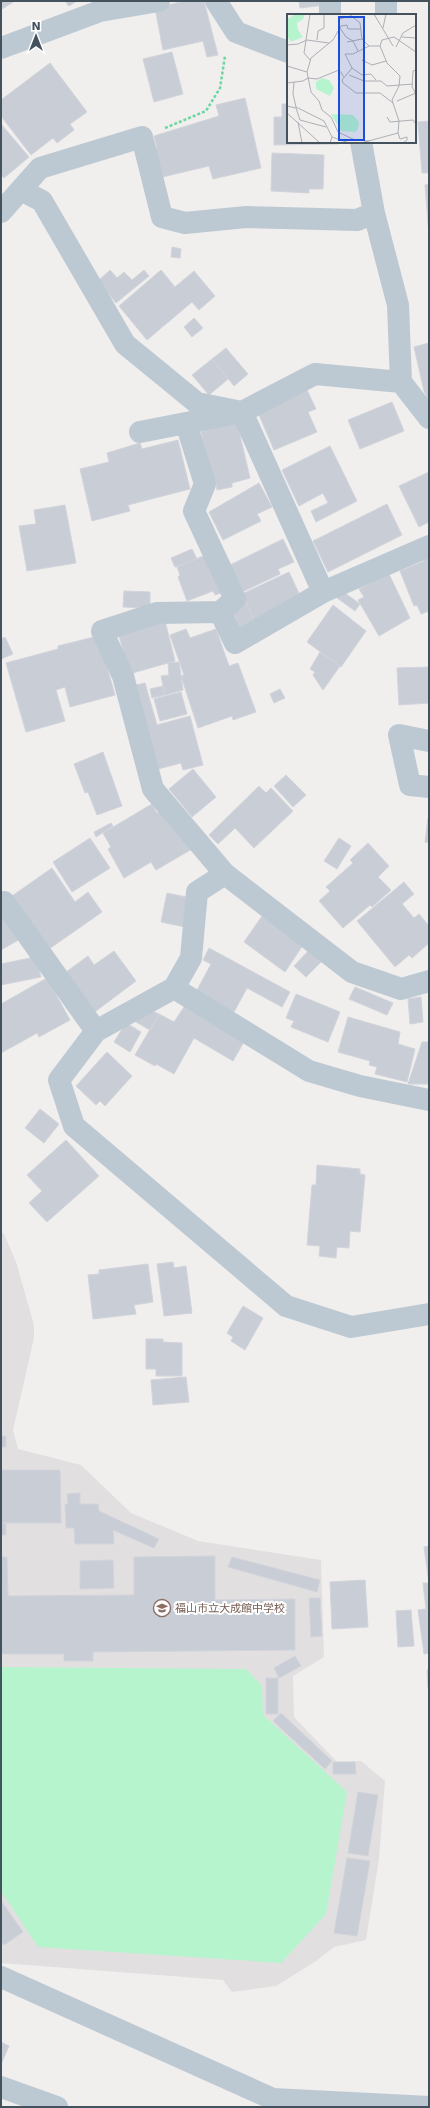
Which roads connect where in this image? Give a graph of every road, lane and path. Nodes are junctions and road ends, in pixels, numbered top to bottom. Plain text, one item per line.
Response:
1 (159, 1) edge
2 (216, 1) edge
3 (330, 1) edge
4 (386, 1) edge
5 (330, 14) edge
6 (386, 14) edge
7 (1, 48) edge
8 (225, 52) dead end
9 (287, 52) edge
10 (142, 137) junction
11 (362, 143) edge
12 (21, 190) junction
13 (1, 212) edge
14 (374, 213) junction
15 (402, 382) junction
16 (242, 412) junction
17 (429, 418) edge
18 (186, 423) junction
19 (140, 432) dead end
20 (429, 546) edge
21 (323, 592) junction
22 (220, 612) junction
23 (429, 741) edge
24 (429, 787) edge
25 (225, 874) junction
26 (1, 903) edge
27 (429, 981) edge
28 (174, 988) junction
29 (96, 1031) junction
30 (429, 1100) edge
31 (429, 1314) edge
32 (1, 1977) edge
33 (1, 2087) edge
34 (429, 2106) edge
35 (57, 2107) edge

1 - 7 street
2 - 9 street
3 - 5 street
4 - 6 street
8 - 10 path
10 - 12 street
10 - 14 street
11 - 14 street
12 - 13 street
12 - 16 street
14 - 15 street
15 - 16 street
15 - 17 street
16 - 18 street
16 - 21 street
18 - 19 street
18 - 22 street
20 - 21 street
21 - 22 street
22 - 25 street
23 - 24 street
25 - 27 street
25 - 28 street
26 - 29 street
28 - 29 street
28 - 30 street
29 - 31 street
32 - 34 street
33 - 35 street

